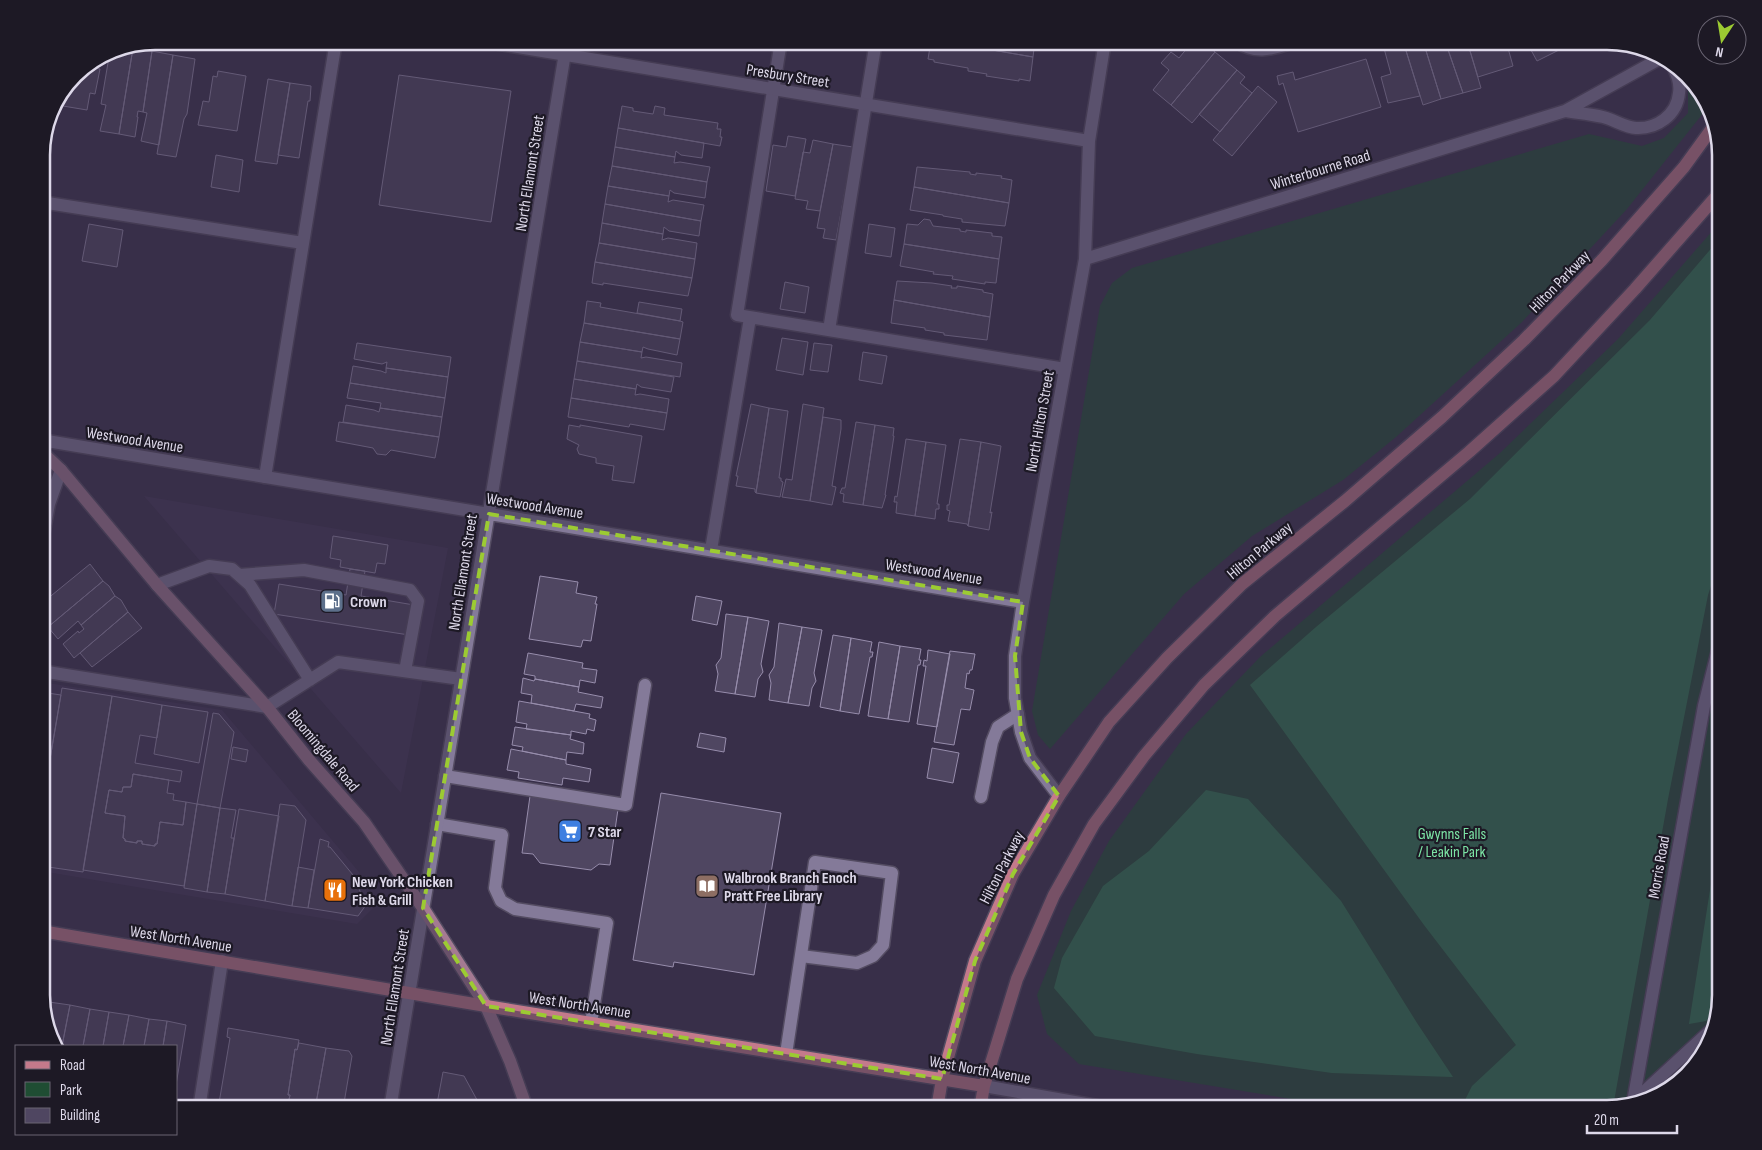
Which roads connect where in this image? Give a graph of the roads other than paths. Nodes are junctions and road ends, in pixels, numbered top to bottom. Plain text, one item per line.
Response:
1 (335, 50) edge
2 (535, 50) edge
3 (566, 50) edge
4 (780, 50) edge
5 (875, 50) edge
6 (1104, 50) edge
7 (565, 55) junction
8 (1655, 62) edge
9 (1678, 78) edge
10 (774, 89) junction
11 (866, 104) junction
12 (1566, 111) junction
13 (1709, 132) edge
14 (1089, 141) junction
15 (1712, 201) edge
16 (50, 203) edge
17 (303, 242) junction
18 (1085, 259) junction
19 (750, 318) junction
20 (829, 330) junction
21 (1065, 369) junction
22 (50, 441) edge
23 (50, 459) edge
24 (61, 470) junction
25 (265, 477) junction
26 (50, 501) edge
27 (488, 514) junction
28 (711, 550) junction
29 (238, 575) junction
30 (158, 585) junction
31 (1023, 602) junction
32 (405, 671) junction
33 (50, 672) edge
34 (1712, 677) edge
35 (461, 679) junction
36 (310, 680) junction
37 (645, 685) dead end
38 (267, 707) junction
39 (1018, 714) junction
40 (445, 776) junction
41 (1059, 796) junction
42 (981, 797) dead end
43 (437, 824) junction
44 (423, 908) junction
45 (50, 932) edge
46 (801, 956) junction
47 (222, 962) junction
48 (409, 993) junction
49 (486, 1006) junction
50 (591, 1023) junction
51 (1702, 1038) edge
52 (786, 1054) junction
53 (942, 1079) junction
54 (984, 1086) junction
55 (1642, 1093) edge
56 (1634, 1096) edge
57 (199, 1100) edge
58 (391, 1100) edge
59 (524, 1100) edge
60 (938, 1100) edge
61 (982, 1100) edge
62 (1063, 1100) edge

1 - 17 street
2 - 7 street, Presbury Street
3 - 7 street, North Ellamont Street
4 - 10 street
5 - 11 street
6 - 14 street, North Hilton Street
7 - 10 street, Presbury Street
7 - 27 street, North Ellamont Street
8 - 12 street, Winterbourne Road
9 - 12 street, Winterbourne Road
10 - 11 street, Presbury Street
10 - 19 street
11 - 14 street, Presbury Street
11 - 20 street
12 - 18 street, Winterbourne Road
13 - 41 main road, Hilton Parkway
14 - 18 street, North Hilton Street
15 - 54 main road
16 - 17 street
17 - 25 street
18 - 21 street, North Hilton Street
19 - 20 street
19 - 28 street
20 - 21 street
21 - 31 street, North Hilton Street
22 - 25 street, Westwood Avenue
23 - 24 main road, Bloomingdale Road
24 - 26 street
24 - 30 main road, Bloomingdale Road
25 - 27 street, Westwood Avenue
27 - 28 street, Westwood Avenue
27 - 35 street, North Ellamont Street
28 - 31 street, Westwood Avenue
29 - 30 street
29 - 32 street
29 - 36 street
30 - 38 main road, Bloomingdale Road
31 - 39 street, North Hilton Street
32 - 35 street
32 - 36 street
33 - 38 street
34 - 56 street, Morris Road
35 - 40 street, North Ellamont Street
36 - 38 street
37 - 40 street
38 - 44 main road, Bloomingdale Road
39 - 41 street, North Hilton Street
39 - 42 street
40 - 43 street, North Ellamont Street
41 - 53 main road, Hilton Parkway
43 - 44 street, North Ellamont Street
43 - 50 street
44 - 48 street, North Ellamont Street
44 - 49 main road, Bloomingdale Road
45 - 47 main road, West North Avenue
46 - 46 street
46 - 52 street
47 - 48 main road, West North Avenue
47 - 57 street
48 - 49 main road, West North Avenue
48 - 58 street, North Ellamont Street
49 - 50 main road, West North Avenue
49 - 59 main road, Bloomingdale Road
50 - 52 main road, West North Avenue
51 - 55 street
52 - 53 main road, West North Avenue
53 - 54 main road, West North Avenue
53 - 60 main road
54 - 61 main road
54 - 62 street, West North Avenue

